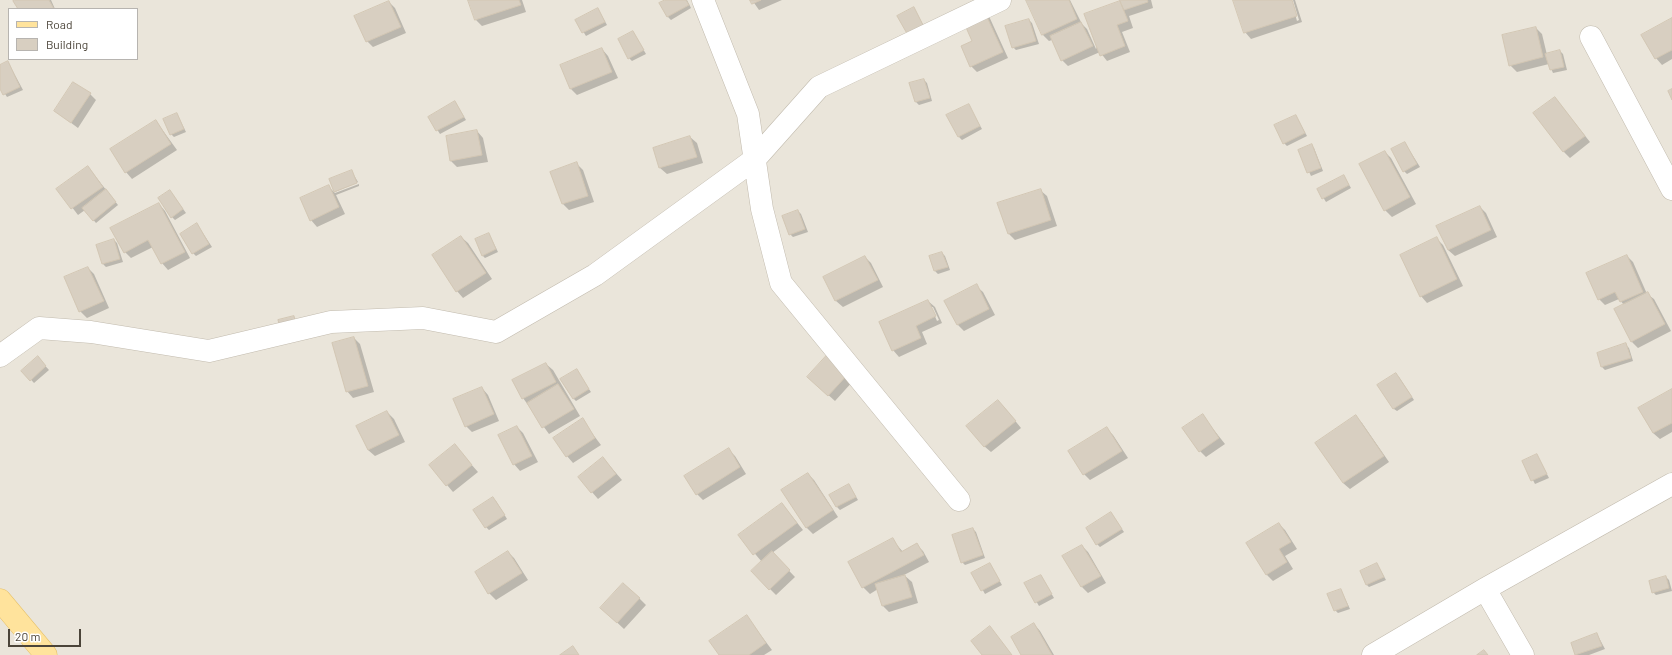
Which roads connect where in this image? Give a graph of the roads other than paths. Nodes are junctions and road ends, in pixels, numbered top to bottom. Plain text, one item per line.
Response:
1 (703, 0) edge
2 (1000, 0) edge
3 (1591, 38) dead end
4 (755, 159) junction
5 (1672, 189) edge
6 (0, 356) edge
7 (1672, 484) edge
8 (959, 500) dead end
9 (1485, 589) junction
10 (0, 600) edge
11 (46, 655) edge
12 (1373, 655) edge
13 (1523, 655) edge

1 - 4 street
2 - 4 street
3 - 5 street
4 - 6 street
4 - 8 street
7 - 9 street
9 - 12 street
9 - 13 street
10 - 11 main road

